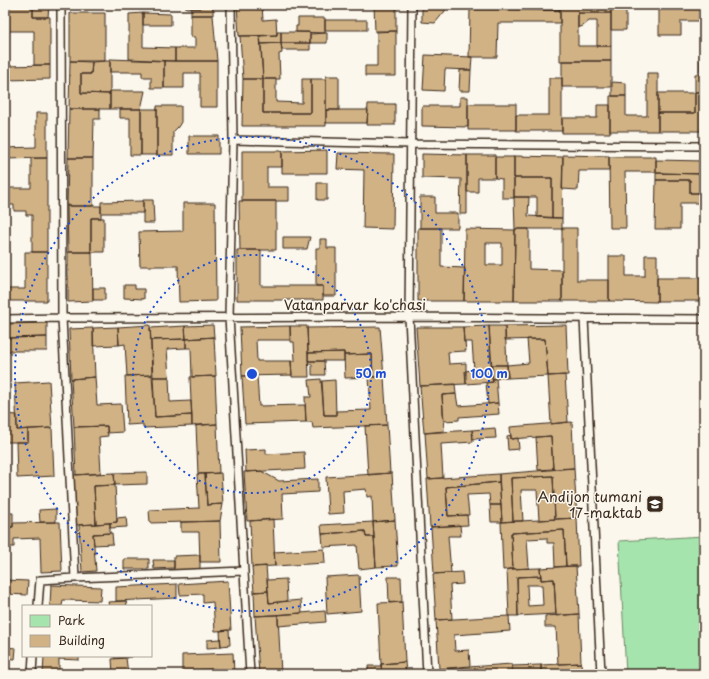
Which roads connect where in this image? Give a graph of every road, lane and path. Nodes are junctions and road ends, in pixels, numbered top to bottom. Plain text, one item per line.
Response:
1 (61, 5) edge
2 (231, 5) edge
3 (412, 5) edge
4 (233, 140) junction
5 (411, 144) junction
6 (704, 146) edge
7 (229, 317) junction
8 (409, 317) junction
9 (62, 318) junction
10 (584, 318) junction
11 (5, 319) edge
12 (704, 319) edge
13 (244, 571) junction
14 (75, 578) junction
15 (38, 605) edge
16 (33, 657) edge
17 (32, 674) edge
18 (250, 674) edge
19 (427, 674) edge
20 (601, 674) edge

1 - 9 lane
2 - 4 lane
3 - 5 lane
4 - 5 lane
4 - 7 lane
5 - 6 lane
5 - 8 lane
7 - 8 lane, Vatanparvar ko'chasi
7 - 9 lane, Vatanparvar ko'chasi
7 - 13 lane
8 - 10 lane, Vatanparvar ko'chasi
8 - 19 lane
9 - 11 lane, Vatanparvar ko'chasi
9 - 14 lane
10 - 12 lane, Vatanparvar ko'chasi
10 - 20 lane
13 - 14 lane
13 - 18 lane
14 - 15 lane
16 - 17 lane

